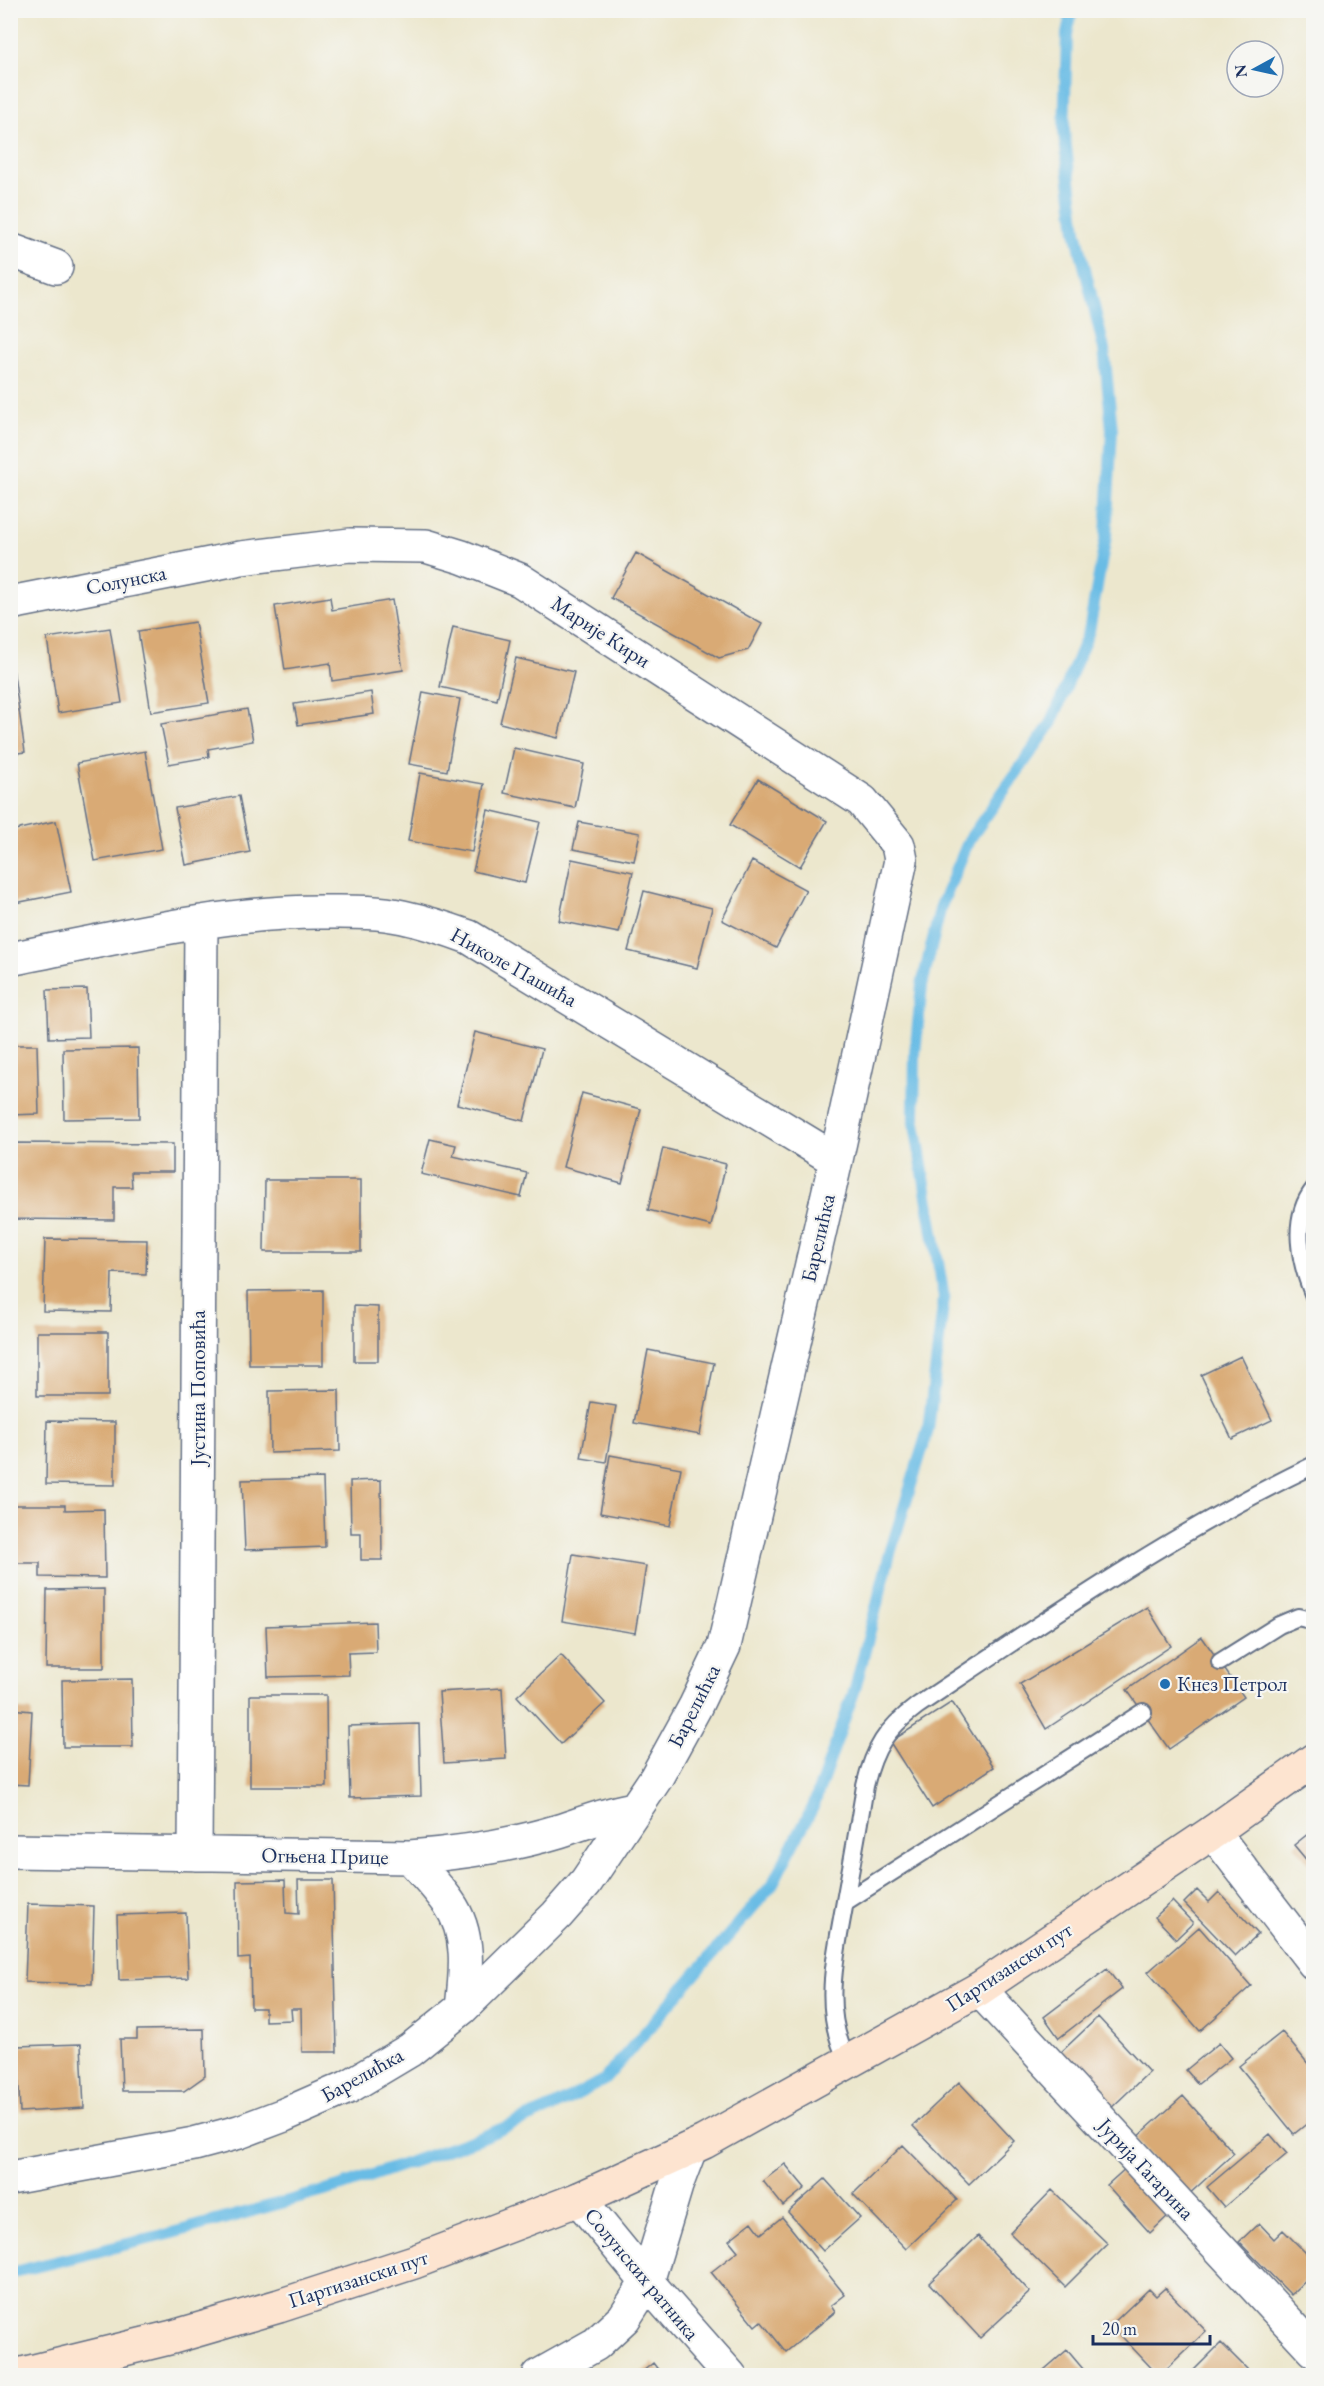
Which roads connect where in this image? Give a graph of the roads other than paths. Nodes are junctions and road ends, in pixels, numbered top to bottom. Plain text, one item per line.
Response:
1 (10, 250) edge
2 (56, 267) dead end
3 (241, 558) joint
4 (10, 603) edge
5 (902, 860) joint
6 (201, 922) junction
7 (10, 959) edge
8 (836, 1160) junction
9 (1314, 1189) edge
10 (1314, 1296) edge
11 (1314, 1465) edge
12 (1314, 1621) edge
13 (1220, 1662) dead end
14 (1143, 1712) dead end
15 (1314, 1760) edge
16 (634, 1809) junction
17 (1213, 1832) junction
18 (10, 1851) edge
19 (195, 1854) junction
20 (410, 1857) junction
21 (845, 1902) junction
22 (1314, 1963) edge
23 (979, 1989) junction
24 (462, 2008) junction
25 (849, 2063) junction
26 (690, 2149) junction
27 (10, 2178) edge
28 (579, 2199) junction
29 (647, 2282) junction
30 (1314, 2350) edge
31 (14, 2376) edge
32 (539, 2376) edge
33 (729, 2376) edge

1 - 2 street
3 - 4 street, Солунска
3 - 5 street, Марије Кири
5 - 8 street, Барелићка
6 - 7 street, Николе Пашића
6 - 8 street, Николе Пашића
6 - 19 street, Јустина Поповића
8 - 16 street, Барелићка
9 - 10 lane
11 - 21 lane
12 - 13 lane
14 - 21 lane
15 - 17 main road, Партизански пут
16 - 20 street, Огњена Прице
16 - 24 street, Барелићка
17 - 22 street
17 - 23 main road, Партизански пут
18 - 19 street, Огњена Прице
19 - 20 street, Огњена Прице
20 - 24 street
21 - 25 lane
23 - 25 main road, Партизански пут
23 - 30 street, Јурија Гагарина
24 - 27 street, Барелићка
25 - 26 main road, Партизански пут
26 - 28 main road, Партизански пут
26 - 29 street
28 - 29 street, Солунских ратника
28 - 31 main road, Партизански пут
29 - 32 street
29 - 33 street, Солунских ратника

